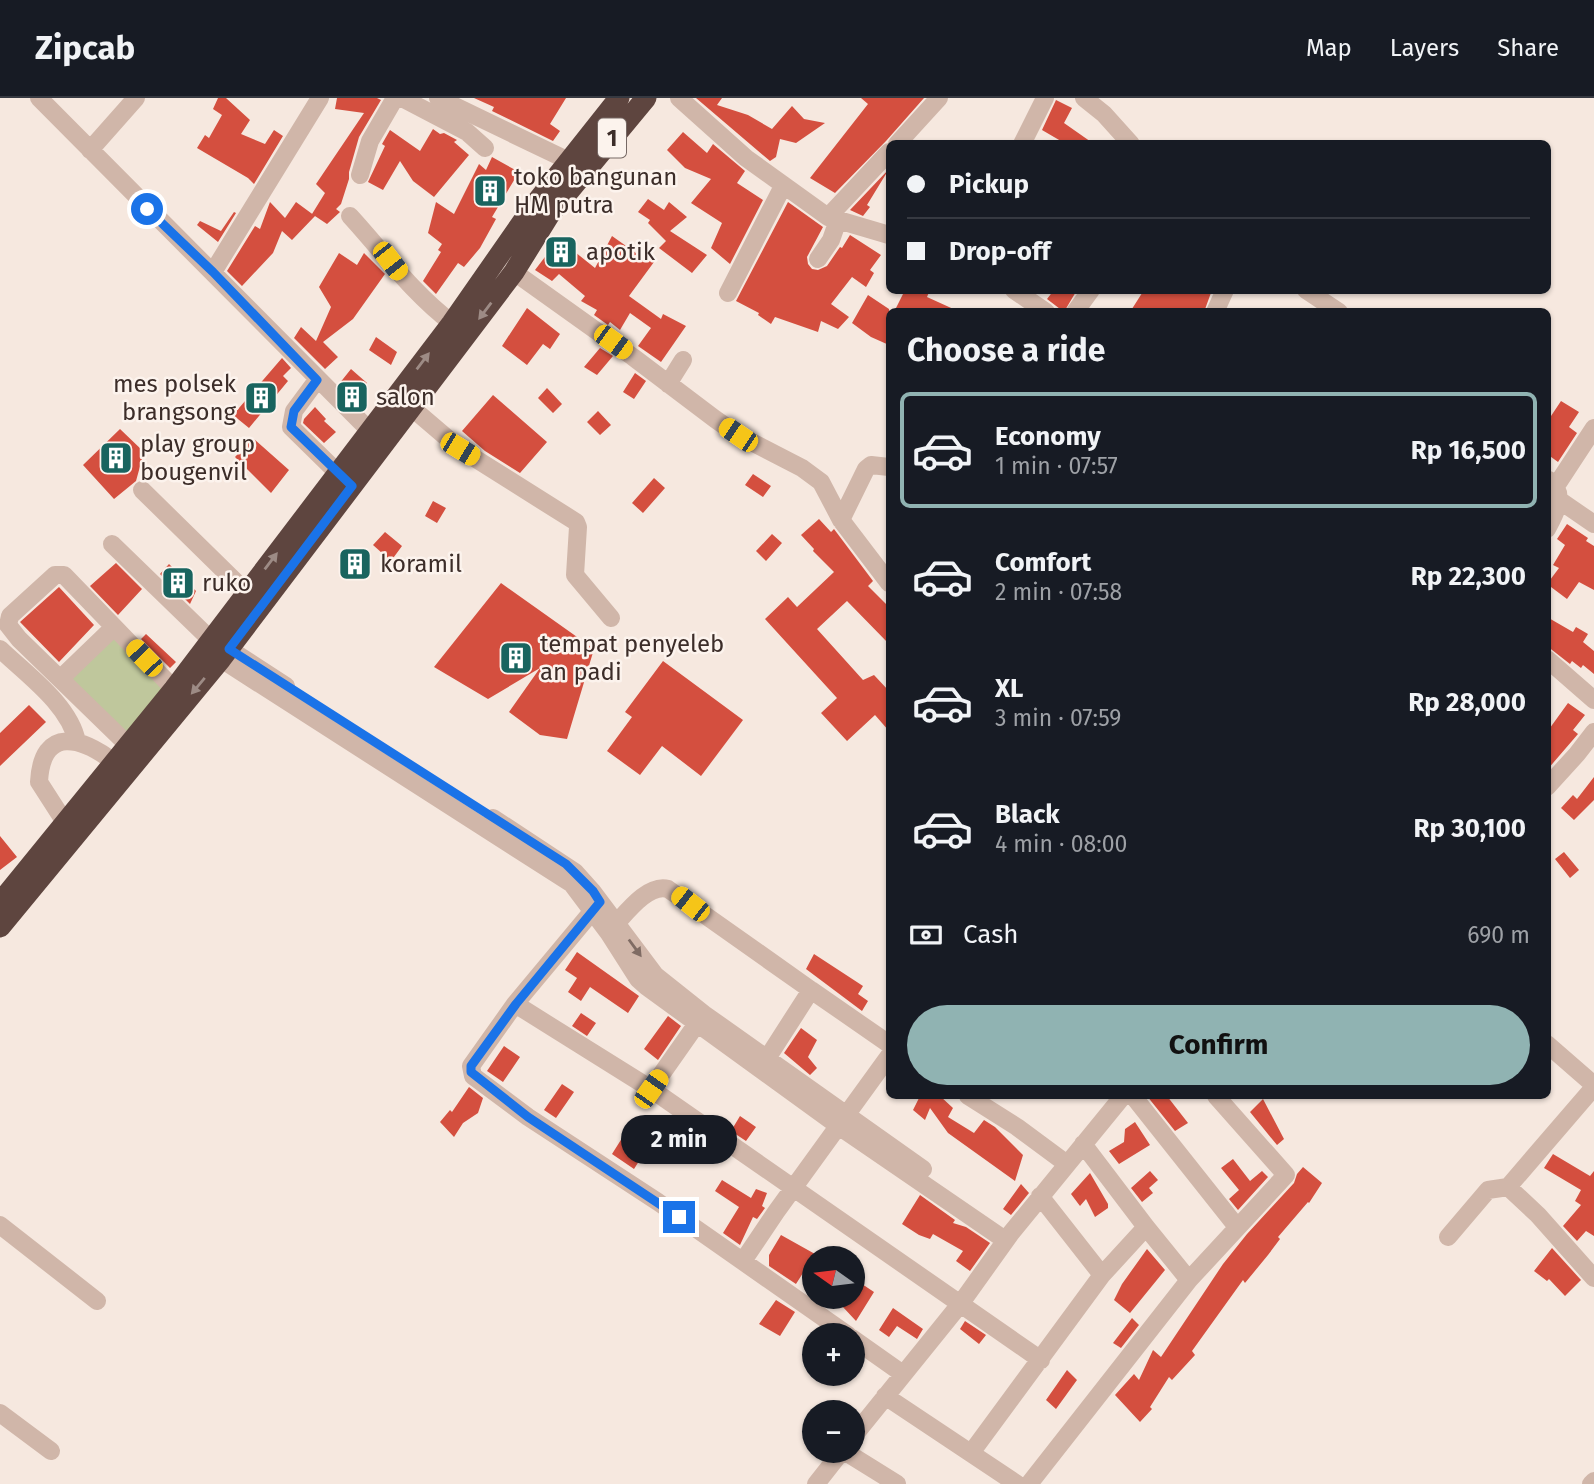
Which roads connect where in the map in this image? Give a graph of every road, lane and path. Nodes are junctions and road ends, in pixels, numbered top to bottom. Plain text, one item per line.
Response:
1 (39, 98) edge
2 (136, 98) edge
3 (320, 98) edge
4 (395, 98) edge
5 (438, 98) edge
6 (619, 98) edge
7 (646, 98) edge
8 (679, 98) edge
9 (939, 98) edge
10 (1045, 98) edge
11 (1084, 98) edge
12 (411, 100) edge
13 (901, 140) edge
14 (1024, 140) edge
15 (1127, 140) edge
16 (485, 148) dead end
17 (90, 150) junction
18 (886, 156) edge
19 (568, 171) junction
20 (360, 175) dead end
21 (783, 186) junction
22 (543, 209) junction
23 (350, 216) dead end
24 (833, 218) junction
25 (886, 234) edge
26 (818, 259) dead end
27 (213, 272) junction
28 (514, 272) junction
29 (728, 293) dead end
30 (1020, 294) edge
31 (1312, 294) edge
32 (1040, 308) edge
33 (1333, 308) edge
34 (452, 323) junction
35 (683, 360) dead end
36 (317, 380) junction
37 (668, 384) junction
38 (412, 408) junction
39 (370, 431) junction
40 (1593, 432) edge
41 (886, 467) edge
42 (345, 480) junction
43 (1554, 488) edge
44 (142, 490) dead end
45 (841, 520) junction
46 (1551, 521) edge
47 (1594, 524) edge
48 (112, 544) dead end
49 (886, 579) edge
50 (247, 593) junction
51 (611, 618) dead end
52 (114, 627) junction
53 (0, 649) edge
54 (220, 649) junction
55 (1551, 662) edge
56 (60, 679) junction
57 (174, 689) junction
58 (1594, 700) edge
59 (1594, 732) edge
60 (77, 742) junction
61 (129, 746) junction
62 (115, 763) junction
63 (1551, 782) edge
64 (66, 824) junction
65 (2, 894) edge
66 (596, 906) junction
67 (0, 927) edge
68 (612, 928) junction
69 (811, 990) junction
70 (516, 1004) junction
71 (701, 1019) junction
72 (886, 1042) edge
73 (1551, 1048) edge
74 (768, 1057) junction
75 (886, 1060) edge
76 (1594, 1086) edge
77 (651, 1089) junction
78 (973, 1099) edge
79 (1120, 1099) edge
80 (1135, 1099) edge
81 (1219, 1099) edge
82 (844, 1121) junction
83 (1083, 1144) junction
84 (1067, 1164) junction
85 (1508, 1187) junction
86 (794, 1189) junction
87 (1040, 1196) junction
88 (0, 1225) edge
89 (1146, 1227) junction
90 (1237, 1227) junction
91 (1008, 1237) junction
92 (1448, 1237) dead end
93 (743, 1261) junction
94 (1102, 1275) junction
95 (1594, 1278) edge
96 (1189, 1280) junction
97 (97, 1301) dead end
98 (961, 1303) junction
99 (830, 1323) edge
100 (865, 1347) edge
101 (1041, 1360) junction
102 (903, 1374) junction
103 (885, 1396) junction
104 (0, 1413) edge
105 (865, 1421) edge
106 (51, 1451) dead end
107 (971, 1453) junction
108 (833, 1463) edge
109 (863, 1463) edge
110 (816, 1484) edge
111 (897, 1484) edge
112 (1017, 1484) edge
113 (1029, 1484) edge

1 - 17 street
2 - 17 street
3 - 27 street
4 - 20 street
5 - 19 street
6 - 19 highway, 1
7 - 19 highway, 1
8 - 21 street
9 - 13 street
10 - 14 street
11 - 15 street
12 - 16 street
17 - 27 street
18 - 24 street
19 - 22 highway, 1
21 - 24 street
21 - 29 street
22 - 28 highway, 1
22 - 34 highway, 1
23 - 34 street
24 - 25 street
24 - 26 street
27 - 36 street
28 - 37 street
28 -> 38 highway, 1
30 - 32 street
31 - 33 street
39 -> 34 highway, 1
35 - 37 street
36 - 39 street
36 - 42 street
37 - 45 street
38 - 42 highway, 1
38 - 51 street
39 - 42 highway, 1
40 - 43 street
41 - 45 street
50 -> 42 highway, 1
42 - 54 highway, 1
43 - 46 street
43 - 47 street
44 - 50 street
45 - 49 street
48 - 54 street
50 - 54 highway, 1
52 - 56 street
52 - 56 street
52 - 57 street
53 - 60 street
54 - 57 highway, 1
54 - 66 street
54 -> 67 highway, 1
55 - 58 street
56 - 61 street
57 - 61 highway, 1
59 - 63 street
60 - 62 street
60 - 64 street
61 - 62 highway, 1
62 - 64 highway, 1
64 - 65 highway, 1
66 - 68 street
66 - 70 street
68 - 69 street
68 - 71 street
69 - 72 street
69 - 74 street
70 - 77 street
70 - 93 street
71 - 74 street
71 - 77 street
71 - 82 street
73 - 76 street
74 - 82 street
75 - 82 street
76 - 85 street
77 - 86 street
78 - 84 street
79 - 83 street
80 - 90 street
81 - 90 street
82 - 86 street
82 - 91 street
83 - 84 street
83 - 89 street
84 - 87 street
85 - 92 street
85 - 95 street
86 - 93 street
86 - 98 street
87 - 91 street
87 - 94 street
88 - 97 street
89 - 94 street
89 - 96 street
90 - 96 street
91 - 98 street
93 - 99 street
94 - 101 street
96 - 113 street
98 - 101 street
98 - 102 street
100 - 102 street
101 - 107 street
102 - 103 street
103 - 105 street
103 - 107 street
104 - 106 street
107 - 112 street
108 - 110 street
109 - 111 street

